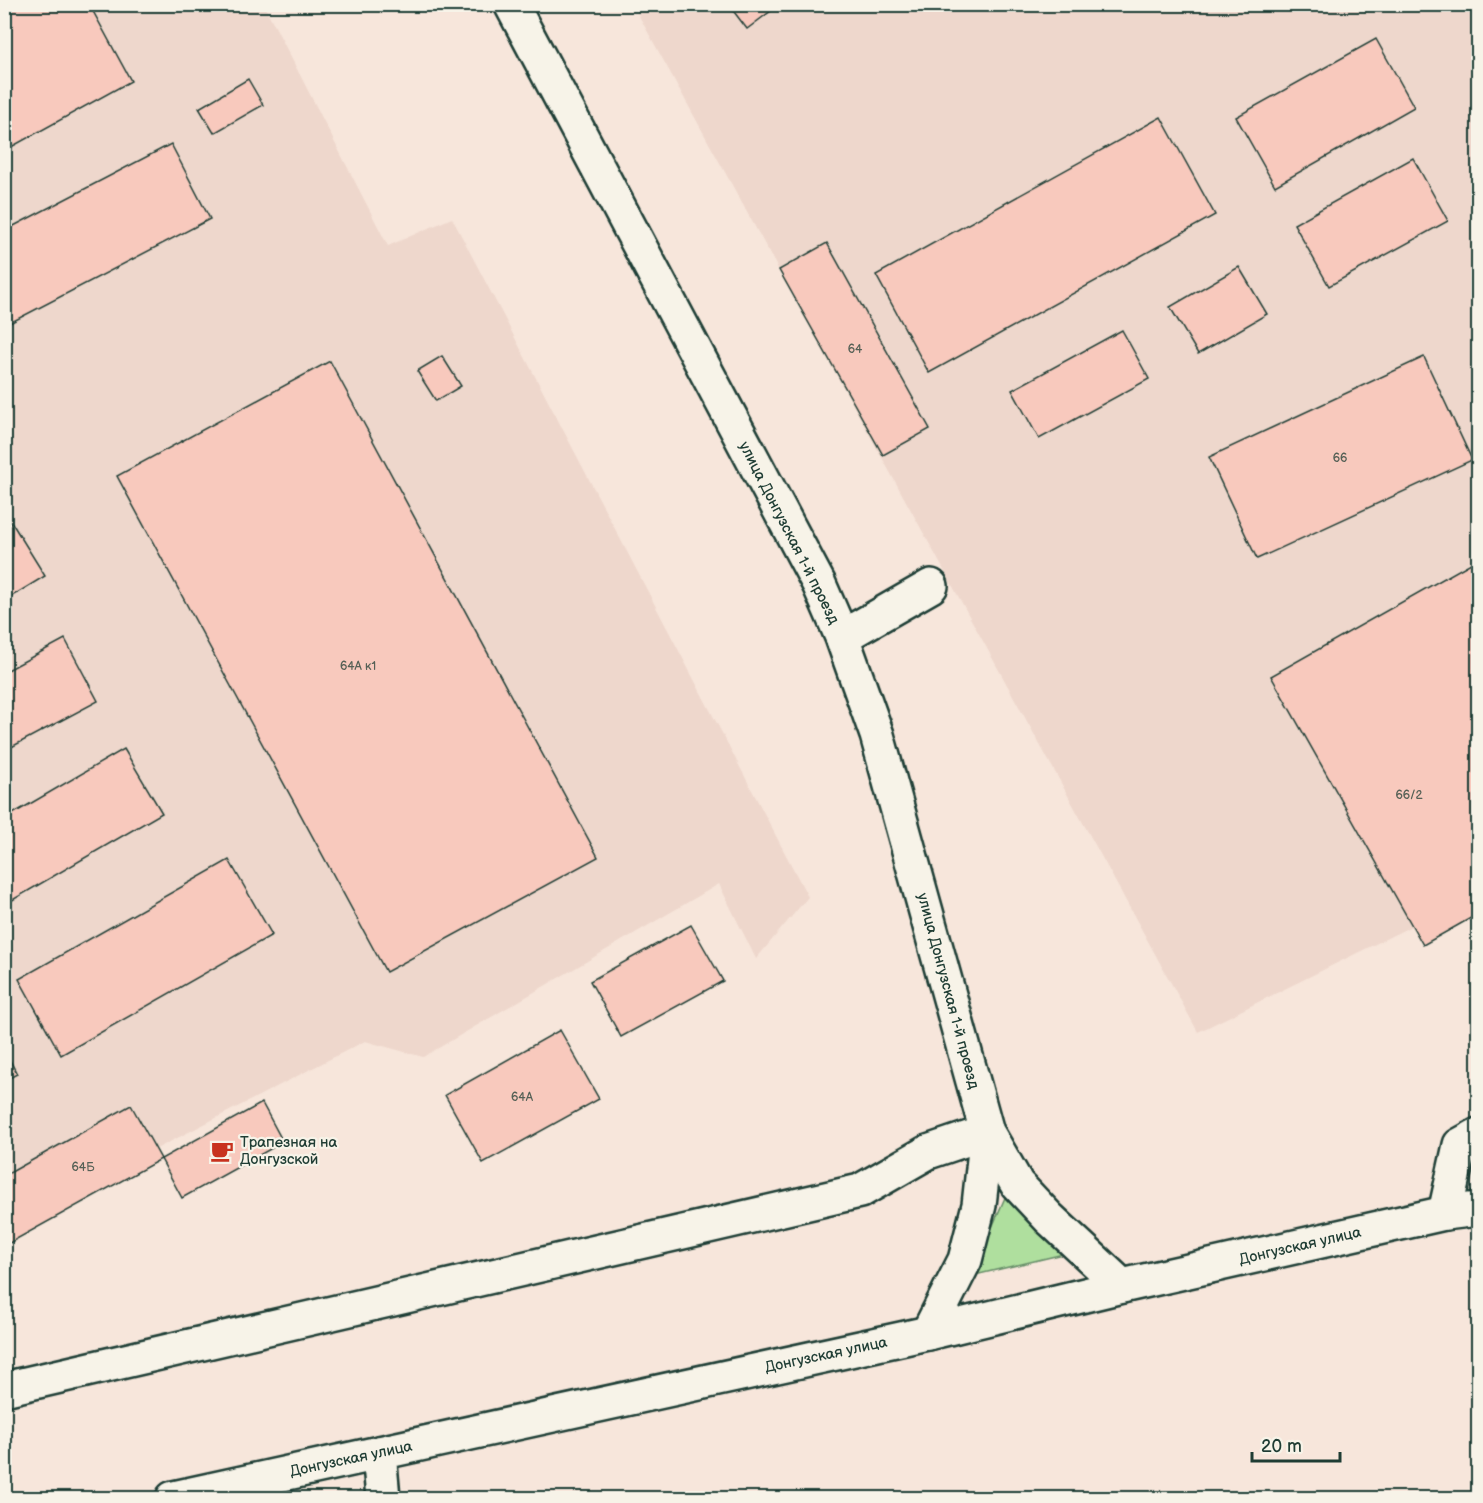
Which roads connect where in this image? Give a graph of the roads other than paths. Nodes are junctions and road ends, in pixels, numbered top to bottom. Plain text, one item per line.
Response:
1 (511, 4) edge
2 (931, 586) dead end
3 (842, 637) junction
4 (987, 1132) junction
5 (1479, 1135) edge
6 (1479, 1209) edge
7 (1445, 1213) junction
8 (1122, 1286) junction
9 (928, 1333) junction
10 (4, 1389) edge
11 (379, 1453) junction
12 (173, 1498) edge
13 (383, 1498) edge

1 - 3 main road, улица Донгузская 1-й проезд
2 - 3 main road
3 - 4 main road, улица Донгузская 1-й проезд
4 - 8 main road
4 - 9 main road
4 - 10 main road
5 - 7 main road
6 - 7 main road, Донгузская улица
7 - 8 main road, Донгузская улица
8 - 9 main road, Донгузская улица
9 - 11 main road, Донгузская улица
11 - 12 main road, Донгузская улица
11 - 13 main road

